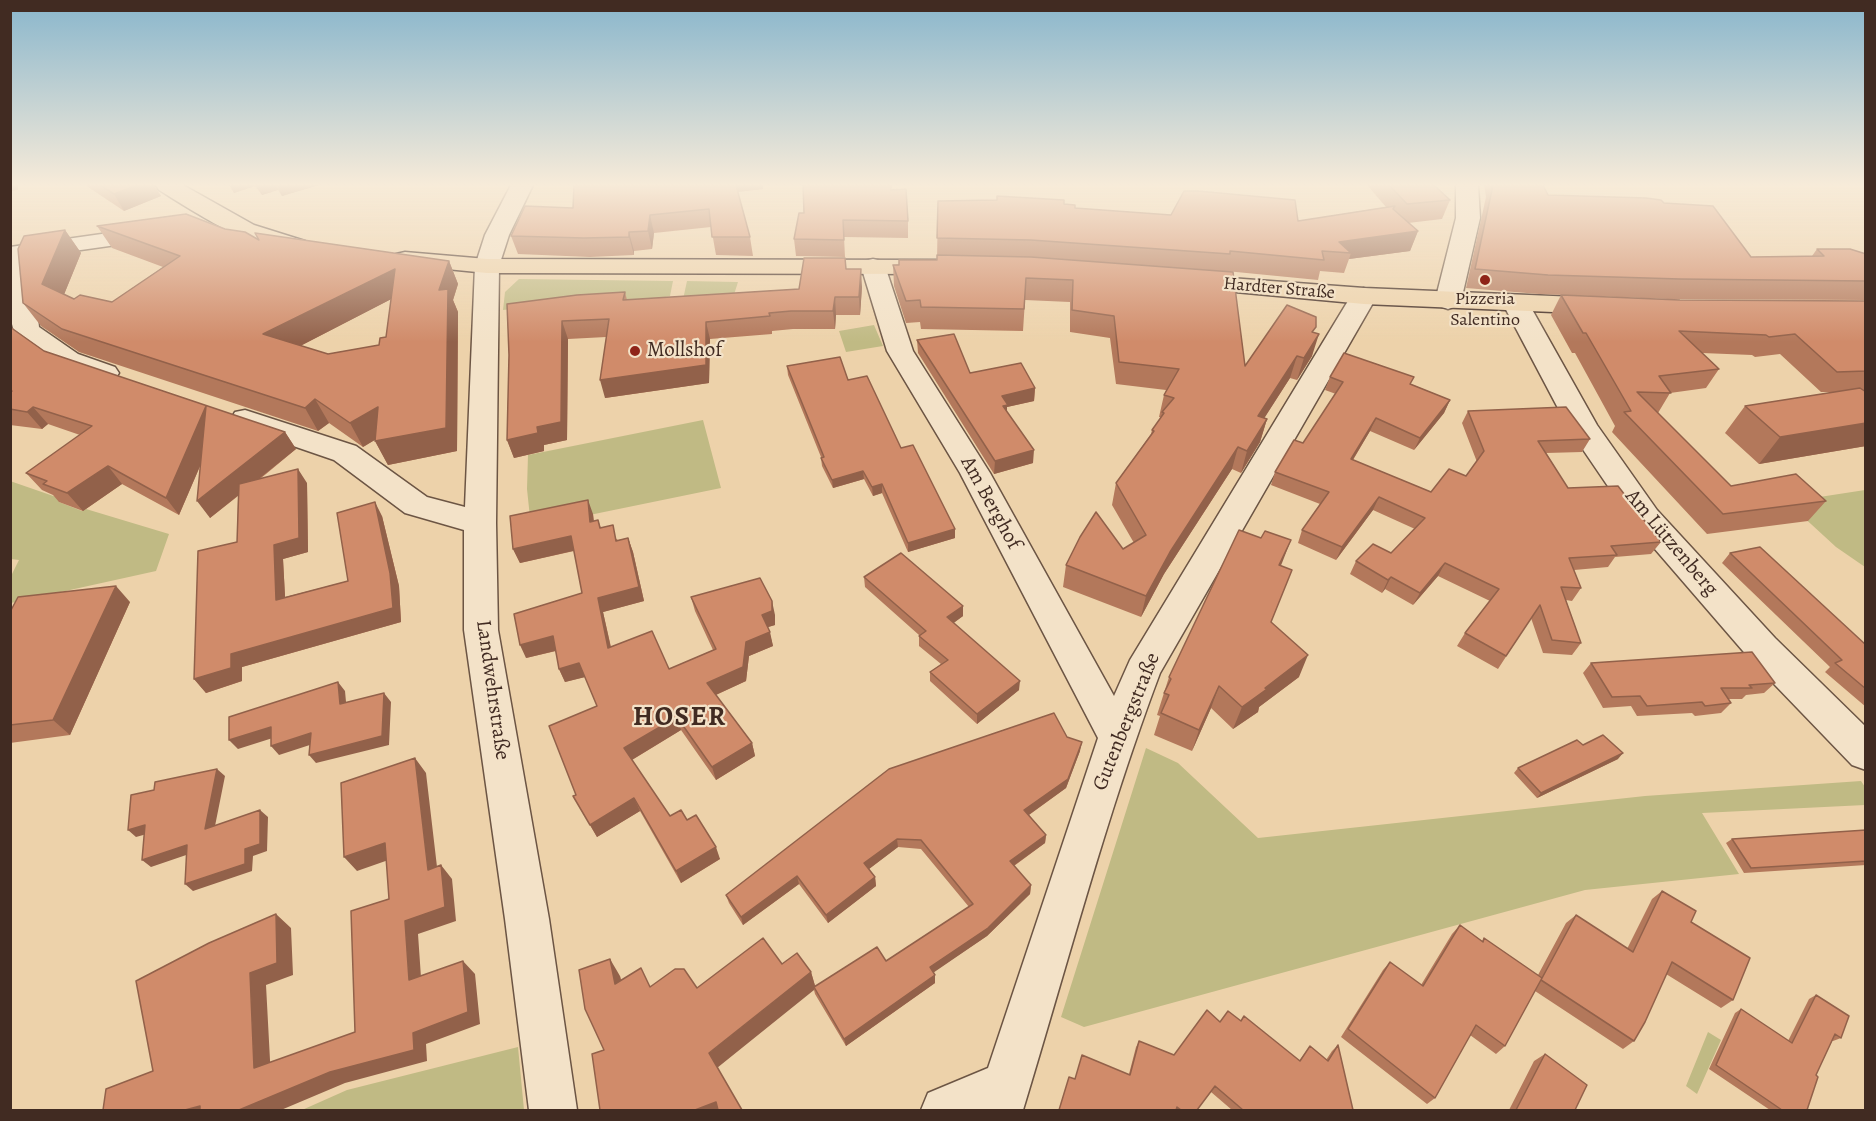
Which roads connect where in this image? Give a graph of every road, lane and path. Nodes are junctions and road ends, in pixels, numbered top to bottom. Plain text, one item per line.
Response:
1 (126, 237) edge
2 (267, 237) edge
3 (496, 237) edge
4 (1463, 237) edge
5 (315, 248) edge
6 (14, 253) edge
7 (387, 257) edge
8 (487, 266) junction
9 (873, 266) junction
10 (962, 268) edge
11 (1167, 280) edge
12 (1364, 296) junction
13 (1448, 301) junction
14 (1516, 304) junction
15 (1620, 307) edge
16 (134, 382) edge
17 (223, 412) edge
18 (480, 523) junction
19 (1117, 737) junction
20 (1866, 753) edge
21 (1004, 1097) edge
22 (553, 1110) edge
23 (945, 1110) edge

1 - 6 street
2 - 5 main road
3 - 8 street, Landwehrstraße
4 - 13 street
6 - 16 street
7 - 8 main road
8 - 9 main road
8 - 18 street, Landwehrstraße
9 - 10 main road
9 - 19 street, Am Berghof
11 - 12 main road, Hardter Straße
12 - 13 main road, Hardter Straße
12 - 19 street, Gutenbergstraße
13 - 14 main road, Hardter Straße
14 - 15 main road, Hardter Straße
14 - 20 street, Am Lützenberg
17 - 18 street
18 - 22 street, Landwehrstraße
19 - 21 street, Gutenbergstraße
21 - 23 street, Gutenbergstraße

